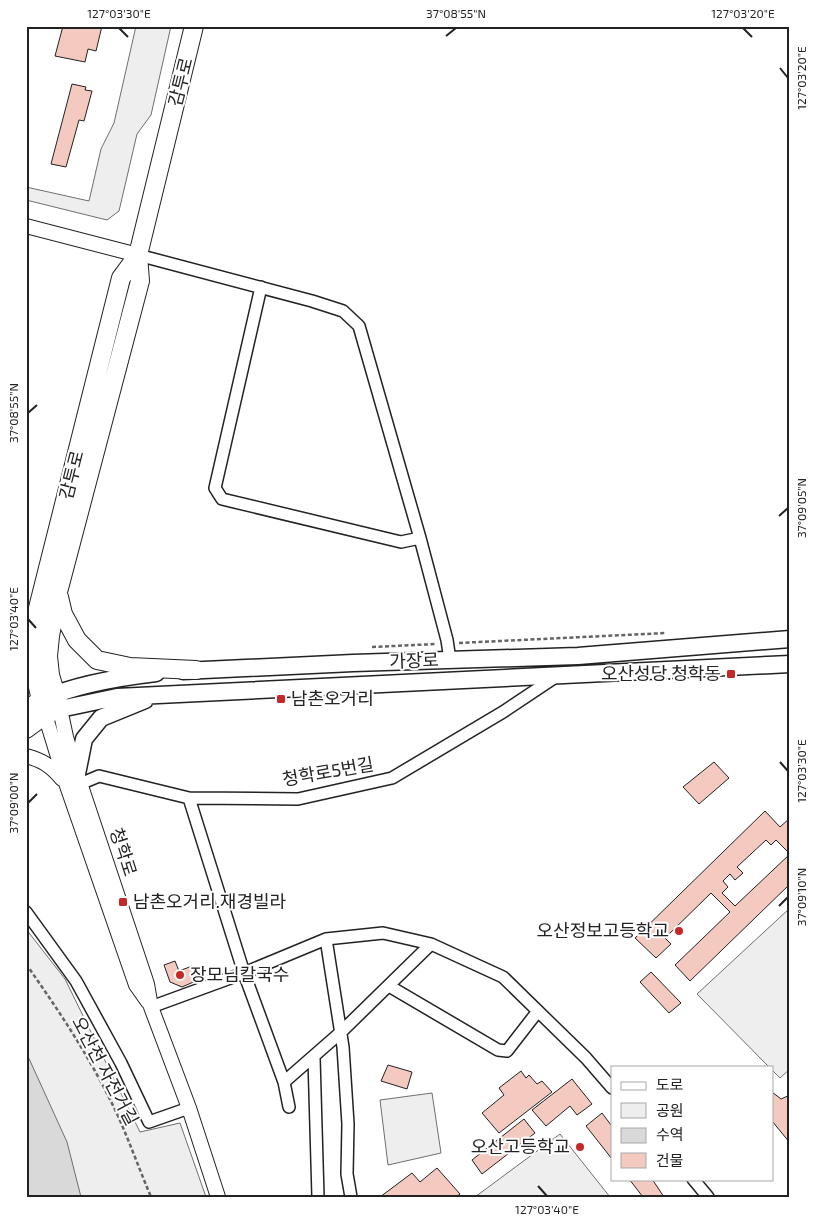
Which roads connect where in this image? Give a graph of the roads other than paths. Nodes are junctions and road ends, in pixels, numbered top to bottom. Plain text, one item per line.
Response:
1 (194, 26) edge
2 (26, 226) edge
3 (138, 255) junction
4 (261, 287) junction
5 (420, 538) junction
6 (58, 592) junction
7 (36, 616) junction
8 (790, 639) edge
9 (26, 643) edge
10 (449, 652) junction
11 (790, 664) edge
12 (196, 670) junction
13 (557, 676) junction
14 (176, 694) junction
15 (45, 706) edge
16 (26, 728) edge
17 (26, 756) edge
18 (74, 780) junction
19 (188, 798) junction
20 (26, 912) edge
21 (326, 939) junction
22 (430, 944) junction
23 (244, 973) junction
24 (389, 986) junction
25 (151, 1007) junction
26 (538, 1011) junction
27 (340, 1033) junction
28 (314, 1058) junction
29 (284, 1082) junction
30 (611, 1087) edge
31 (189, 1108) junction
32 (289, 1108) dead end
33 (694, 1180) edge
34 (218, 1197) edge
35 (318, 1197) edge
36 (352, 1197) edge
37 (708, 1197) edge

1 - 3 main road, 감투로
2 - 3 street
3 - 4 street
3 - 6 main road, 감투로
3 - 7 main road, 감투로
4 - 5 street
4 - 5 street
5 - 10 street
6 - 12 main road
6 - 15 main road, 감투로
7 - 9 main road
7 - 15 main road, 감투로
8 - 10 main road, 가장로
10 - 12 main road, 가장로
11 - 13 main road, 가장로
12 - 15 main road, 가장로
13 - 14 main road, 가장로
13 - 19 street, 청학로5번길
14 - 15 main road, 가장로
14 - 18 main road
15 - 16 main road
15 - 18 street, 청학로
17 - 18 street
18 - 19 street, 청학로5번길
18 - 25 street, 청학로
19 - 23 street
20 - 31 street
21 - 22 street
21 - 23 street
21 - 27 street
22 - 24 street
22 - 26 street
23 - 25 street
23 - 29 street
24 - 26 street
24 - 27 street
25 - 31 street, 청학로
26 - 30 street
27 - 28 street
27 - 36 street
28 - 29 street
28 - 35 street
29 - 32 street
31 - 34 street, 청학로
33 - 37 street

